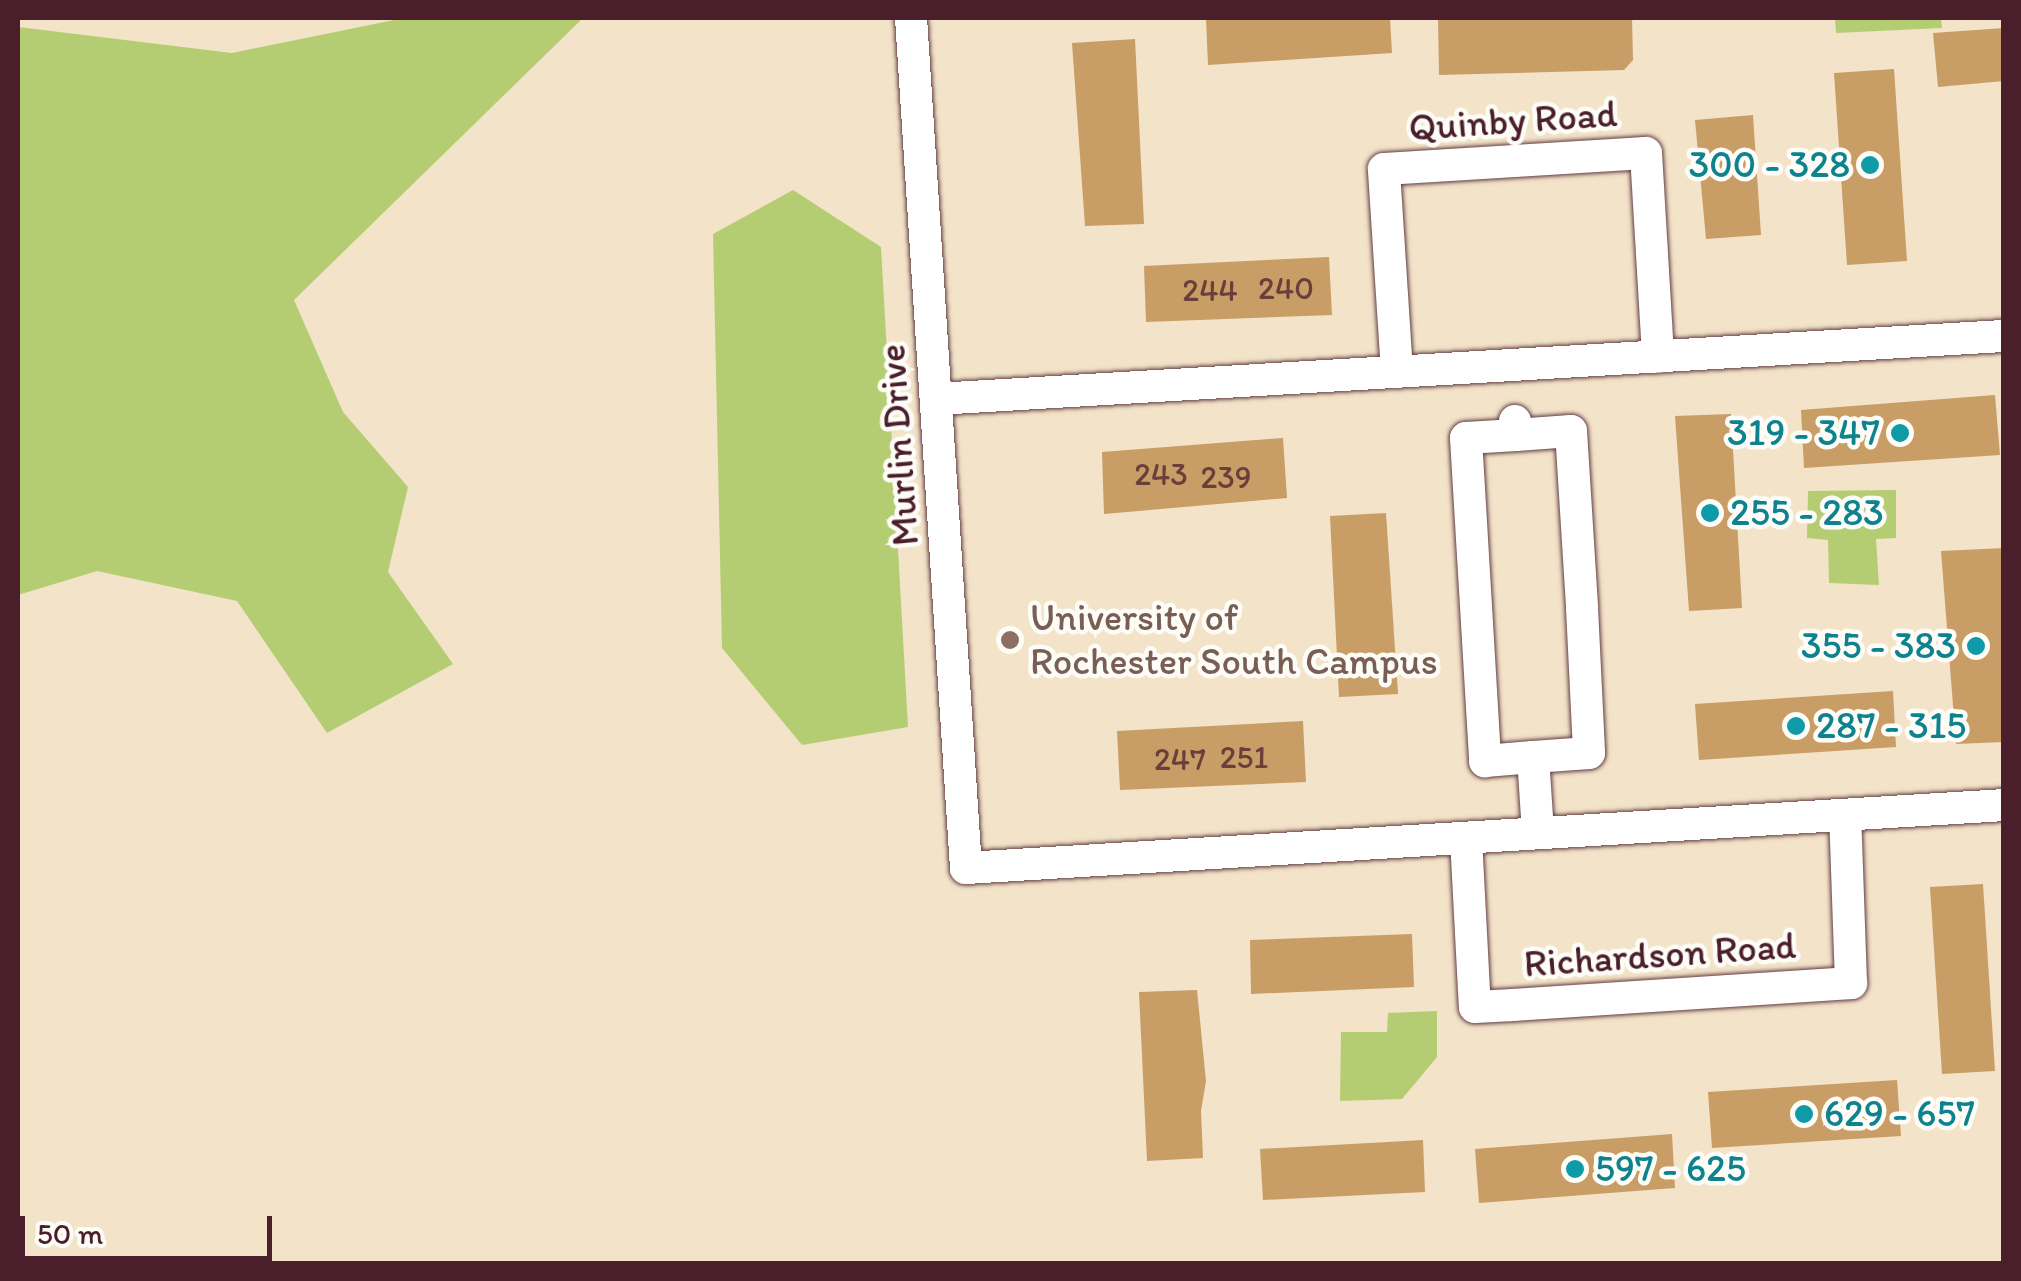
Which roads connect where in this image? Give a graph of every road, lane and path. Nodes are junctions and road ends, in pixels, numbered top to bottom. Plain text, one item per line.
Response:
1 (911, 18) edge
2 (2004, 336) edge
3 (1658, 357) junction
4 (1397, 372) junction
5 (936, 400) junction
6 (1533, 757) junction
7 (2004, 805) edge
8 (1845, 815) junction
9 (1538, 833) junction
10 (1466, 838) junction

1 - 5 street, Murlin Drive
2 - 3 street
3 - 4 street
3 - 4 street, Quinby Road
4 - 5 street
5 - 10 street, Murlin Drive
6 - 6 street
6 - 9 street
7 - 8 street
8 - 9 street
8 - 10 street, Richardson Road
9 - 10 street

